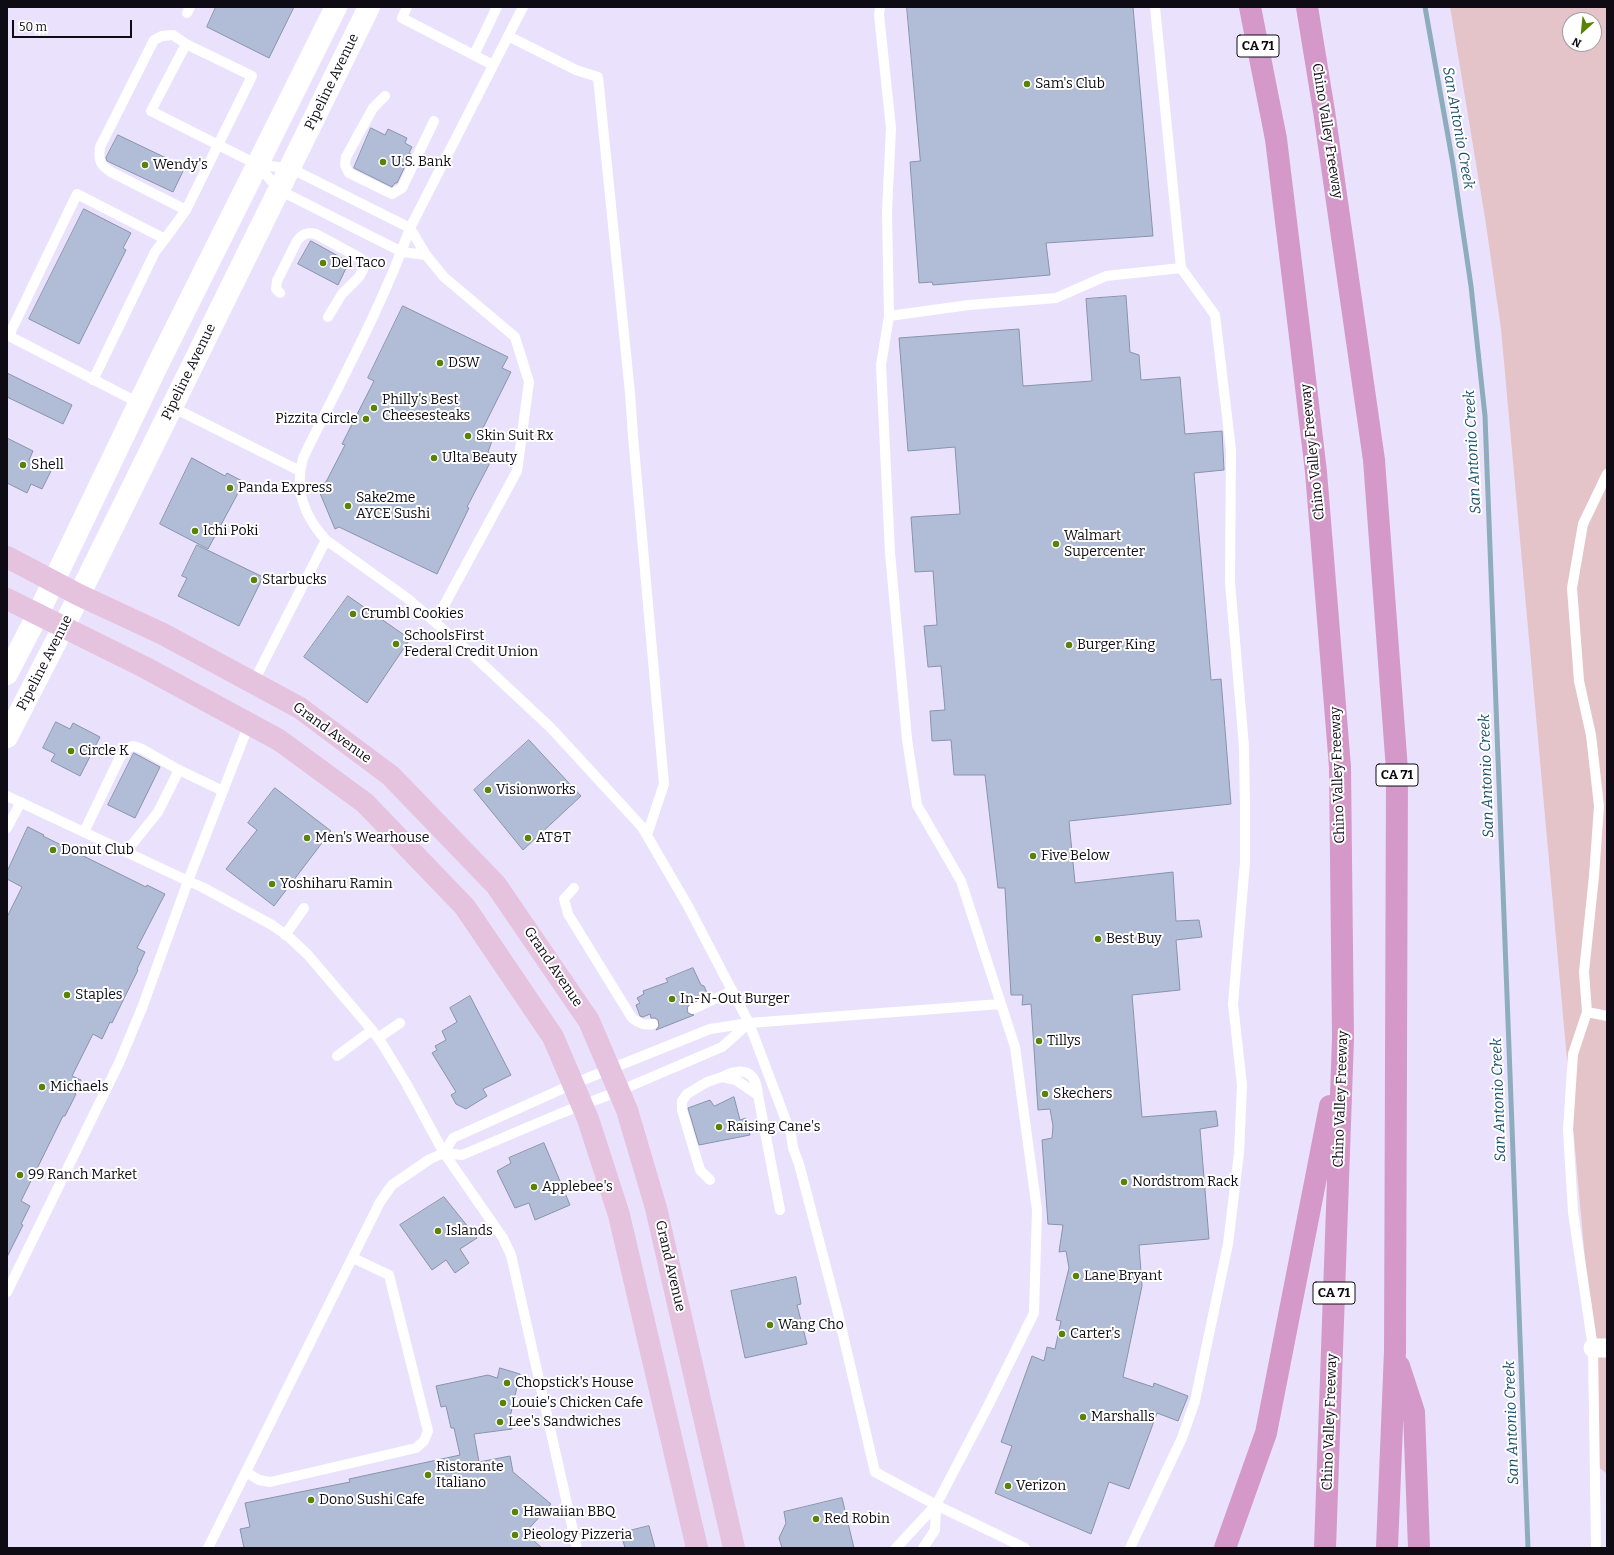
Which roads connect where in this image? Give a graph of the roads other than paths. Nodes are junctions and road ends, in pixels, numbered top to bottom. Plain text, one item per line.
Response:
1 (336, 7) edge
2 (369, 7) edge
3 (407, 7) edge
4 (497, 7) edge
5 (523, 7) edge
6 (880, 7) edge
7 (1155, 7) edge
8 (1250, 7) edge
9 (1307, 7) edge
10 (508, 36) junction
11 (186, 44) junction
12 (474, 54) junction
13 (493, 65) junction
14 (385, 96) dead end
15 (434, 121) dead end
16 (218, 144) junction
17 (258, 164) junction
18 (290, 168) junction
19 (279, 190) junction
20 (186, 210) junction
21 (410, 228) junction
22 (166, 239) junction
23 (402, 252) junction
24 (426, 255) junction
25 (1181, 268) junction
26 (280, 293) dead end
27 (889, 316) junction
28 (328, 317) dead end
29 (9, 341) edge
30 (93, 380) junction
31 (139, 404) junction
32 (172, 407) junction
33 (300, 471) junction
34 (1607, 474) edge
35 (326, 540) junction
36 (7, 557) edge
37 (54, 581) junction
38 (80, 595) junction
39 (7, 599) edge
40 (38, 614) junction
41 (435, 622) junction
42 (63, 628) junction
43 (7, 674) edge
44 (253, 683) junction
45 (249, 724) junction
46 (7, 737) edge
47 (179, 770) junction
48 (223, 791) junction
49 (7, 796) edge
50 (21, 802) junction
51 (7, 828) edge
52 (84, 832) junction
53 (647, 835) junction
54 (126, 852) junction
55 (188, 881) junction
56 (574, 888) dead end
57 (304, 908) dead end
58 (285, 934) junction
59 (732, 991) junction
60 (1001, 1004) junction
61 (693, 1009) dead end
62 (1587, 1012) junction
63 (1607, 1016) edge
64 (400, 1023) dead end
65 (653, 1024) dead end
66 (749, 1024) junction
67 (375, 1034) junction
68 (1343, 1038) junction
69 (337, 1056) dead end
70 (610, 1070) junction
71 (573, 1084) junction
72 (619, 1092) junction
73 (582, 1106) junction
74 (444, 1153) junction
75 (710, 1180) dead end
76 (780, 1210) dead end
77 (353, 1258) junction
78 (7, 1292) edge
79 (1600, 1348) edge
80 (1395, 1351) junction
81 (246, 1472) junction
82 (936, 1505) junction
83 (208, 1548) edge
84 (577, 1548) edge
85 (697, 1548) edge
86 (734, 1548) edge
87 (896, 1548) edge
88 (923, 1548) edge
89 (1025, 1548) edge
90 (1130, 1548) edge
91 (1225, 1548) edge
92 (1325, 1548) edge
93 (1387, 1548) edge
94 (1419, 1548) edge
95 (1596, 1548) edge

1 - 17 main road, Pipeline Avenue
2 - 18 main road, Pipeline Avenue
3 - 12 lane
4 - 12 lane
5 - 10 lane
6 - 27 lane
7 - 25 lane
8 - 68 highway, Chino Valley Freeway / CA 71
9 - 80 highway, Chino Valley Freeway / CA 71
10 - 13 lane
10 - 53 lane
11 - 16 lane
11 - 16 lane
11 - 20 lane
12 - 13 lane
13 - 21 lane
14 - 15 lane
16 - 17 lane
16 - 20 lane
17 - 18 lane
17 - 19 lane
17 - 31 main road, Pipeline Avenue
18 - 19 main road, Pipeline Avenue
18 - 21 lane
19 - 23 lane
19 - 32 main road, Pipeline Avenue
20 - 22 lane
21 - 23 lane
21 - 24 lane
22 - 29 lane
22 - 30 lane
23 - 24 lane
23 - 33 lane
24 - 41 lane
25 - 27 lane
25 - 90 lane
26 - 28 lane
27 - 60 lane
29 - 30 lane
30 - 31 lane
31 - 37 main road, Pipeline Avenue
32 - 33 lane
32 - 38 main road, Pipeline Avenue
33 - 35 lane
34 - 62 lane
35 - 41 lane
35 - 44 lane
36 - 37 main road, Grand Avenue
37 - 38 main road, Grand Avenue
37 - 40 main road, Pipeline Avenue
38 - 42 main road, Pipeline Avenue
38 - 44 main road, Grand Avenue
39 - 40 main road
40 - 42 main road
40 - 43 main road, Pipeline Avenue
41 - 53 lane
42 - 45 main road
42 - 46 main road, Pipeline Avenue
44 - 70 main road, Grand Avenue
45 - 48 lane
45 - 71 main road
47 - 48 lane
47 - 52 lane
47 - 54 lane
48 - 55 lane
49 - 50 lane
50 - 51 lane
50 - 52 lane
52 - 54 lane
53 - 59 lane
54 - 55 lane
55 - 58 lane
55 - 78 lane
56 - 65 lane
57 - 58 lane
58 - 67 lane
59 - 61 lane
59 - 66 lane
60 - 66 lane
60 - 82 lane
62 - 63 lane
62 - 79 lane
64 - 67 lane
66 - 70 lane
66 - 72 lane
66 - 82 lane
67 - 69 lane
67 - 74 lane
68 - 91 highway
68 - 92 highway, Chino Valley Freeway / CA 71
70 - 71 lane
70 - 72 main road, Grand Avenue
71 - 73 main road
71 - 74 lane
72 - 73 lane
72 - 86 main road, Grand Avenue
73 - 74 lane
73 - 85 main road
74 - 77 lane
74 - 84 lane
75 - 76 lane
77 - 81 lane
77 - 81 lane
79 - 95 lane
80 - 93 highway, Chino Valley Freeway / CA 71
80 - 94 highway
81 - 83 lane
82 - 87 lane
82 - 88 lane
82 - 89 lane

